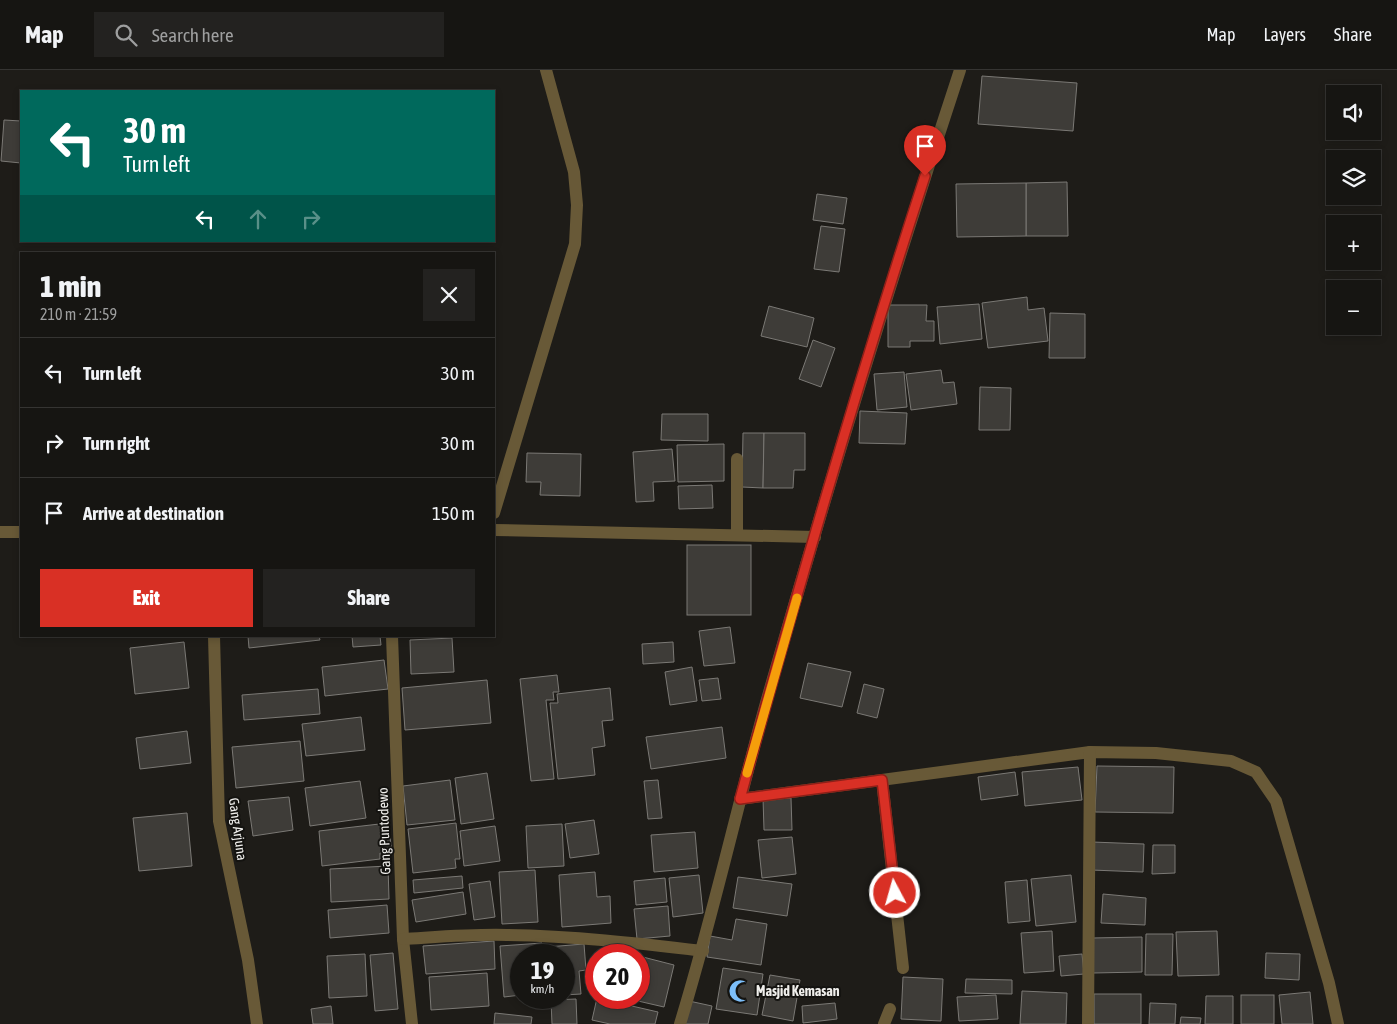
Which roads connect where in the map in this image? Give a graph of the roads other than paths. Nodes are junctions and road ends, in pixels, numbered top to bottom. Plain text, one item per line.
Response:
1 (546, 70) edge
2 (960, 70) edge
3 (736, 459) dead end
4 (495, 510) edge
5 (495, 530) edge
6 (0, 532) edge
7 (20, 532) edge
8 (737, 535) junction
9 (815, 537) junction
10 (214, 637) edge
11 (392, 637) edge
12 (1090, 752) junction
13 (882, 780) junction
14 (740, 799) junction
15 (404, 939) junction
16 (703, 951) junction
17 (903, 968) dead end
18 (890, 1009) dead end
19 (257, 1024) edge
20 (412, 1024) edge
21 (680, 1024) edge
22 (884, 1024) edge
23 (1088, 1024) edge
24 (1338, 1024) edge

1 - 4 street
2 - 9 street
3 - 8 street
5 - 8 street
6 - 7 street
8 - 9 street
9 - 14 street
10 - 19 street, Gang Arjuna
11 - 15 street, Gang Puntodewo
12 - 13 street
12 - 23 street
12 - 24 street
13 - 14 street
13 - 17 street
14 - 16 street
15 - 16 street
15 - 20 street, Gang Puntodewo
16 - 21 street
18 - 22 street

